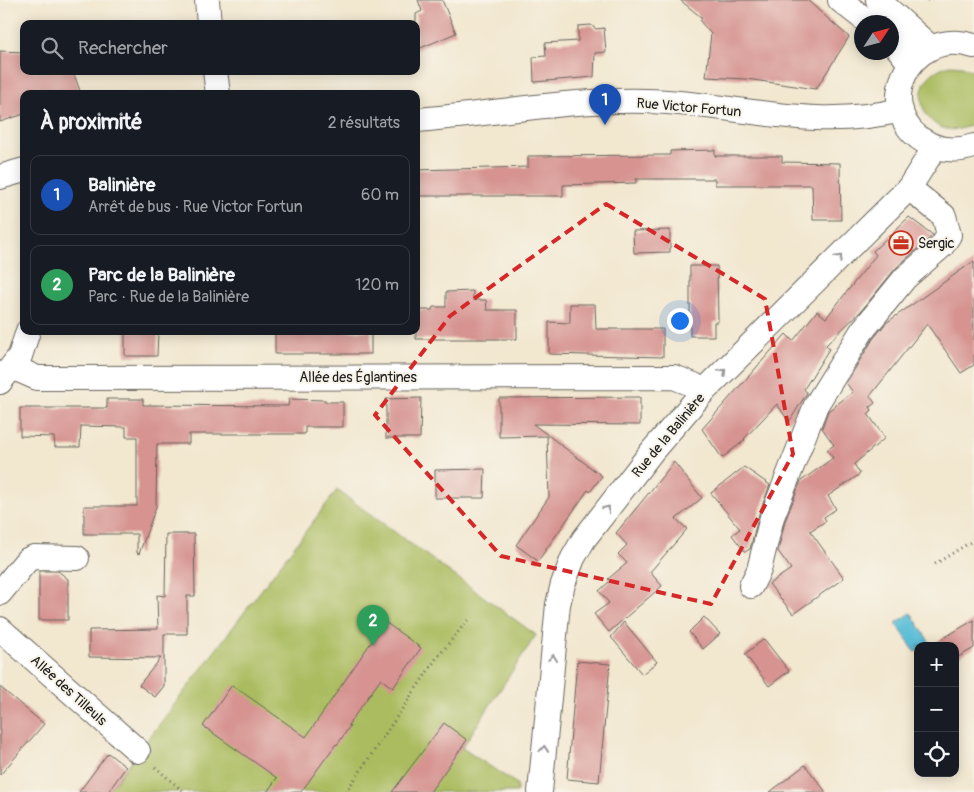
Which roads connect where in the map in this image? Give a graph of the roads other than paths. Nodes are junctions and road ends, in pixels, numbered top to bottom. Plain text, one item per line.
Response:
1 (207, 0) edge
2 (840, 0) edge
3 (878, 0) edge
4 (859, 15) edge
5 (210, 20) edge
6 (974, 46) edge
7 (930, 47) junction
8 (899, 50) edge
9 (910, 63) junction
10 (216, 75) edge
11 (217, 90) edge
12 (901, 110) junction
13 (420, 120) edge
14 (974, 146) edge
15 (935, 147) junction
16 (20, 171) edge
17 (0, 177) edge
18 (909, 188) junction
19 (27, 335) edge
20 (6, 375) edge
21 (703, 392) junction
22 (77, 558) dead end
23 (751, 586) dead end
24 (0, 593) edge
25 (0, 629) edge
26 (138, 751) road end
27 (540, 792) edge

1 - 5 street
2 - 4 street
3 - 7 street
6 - 7 street
7 - 9 street
8 - 9 street
9 - 12 street
10 - 11 street
12 - 13 street, Rue Victor Fortun
12 - 15 street
14 - 15 street
15 - 18 street, Rue de la Balinière
16 - 17 street
21 -> 18 street, Rue de la Balinière
18 - 23 street
19 - 20 street
20 - 21 street, Allée des Églantines
27 -> 21 street, Rue de la Balinière
22 - 24 street
25 - 26 street, Allée des Tilleuls

